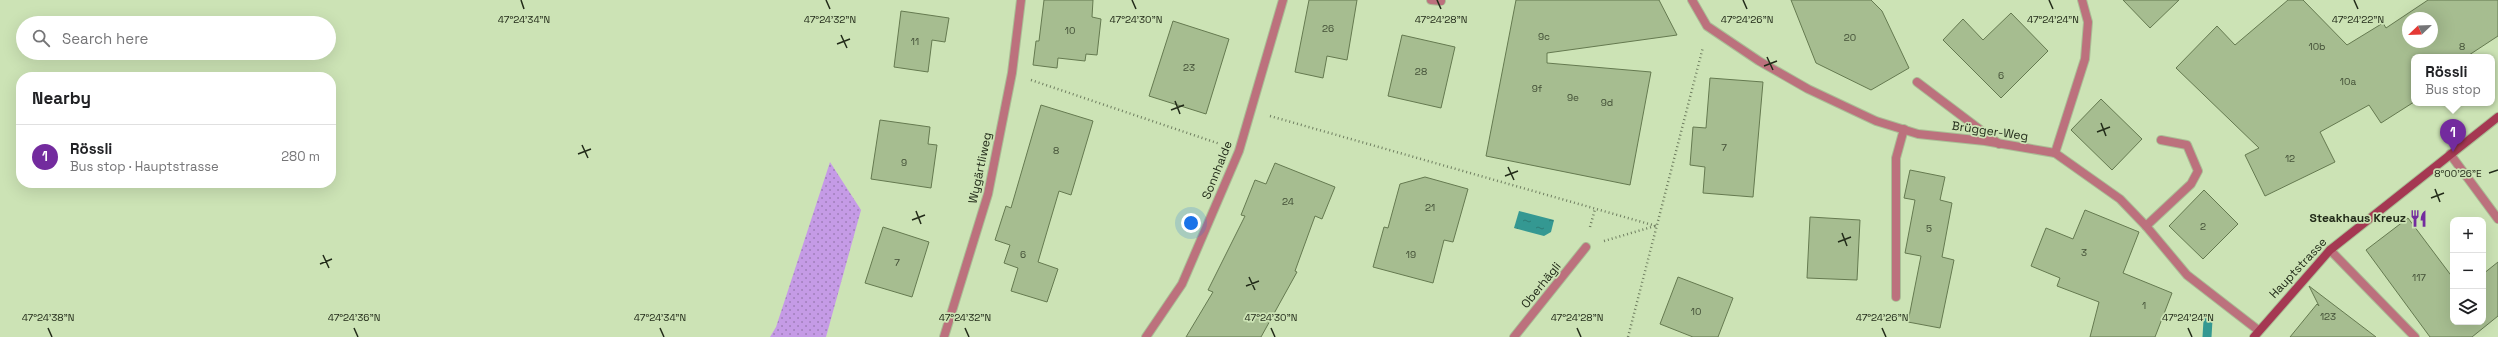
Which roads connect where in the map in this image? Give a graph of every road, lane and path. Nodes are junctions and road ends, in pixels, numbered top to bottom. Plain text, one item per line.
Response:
1 (1021, 0) edge
2 (1283, 0) edge
3 (1431, 0) edge
4 (1692, 0) edge
5 (2082, 0) edge
6 (1441, 1) dead end
7 (1707, 26) junction
8 (1012, 73) junction
9 (1917, 82) dead end
10 (1250, 110) junction
11 (2498, 117) edge
12 (1904, 129) junction
13 (2161, 140) dead end
14 (1999, 144) junction
15 (1239, 151) junction
16 (2055, 153) junction
17 (2450, 154) junction
18 (2498, 219) edge
19 (1656, 226) junction
20 (2146, 226) junction
21 (1586, 247) joint
22 (2330, 250) junction
23 (1896, 297) dead end
24 (2256, 334) edge
25 (944, 337) edge
26 (1146, 337) edge
27 (1514, 337) edge
28 (1628, 337) edge
29 (2415, 337) edge

1 - 8 street, Wygärtliweg
2 - 10 street, Sonnhalde
3 - 6 street
4 - 7 street, Brügger-Weg
5 - 16 street
7 - 12 street, Brügger-Weg
7 - 19 path
8 - 15 path
8 - 25 street, Wygärtliweg
9 - 14 street
10 - 15 street, Sonnhalde
10 - 19 path
11 - 17 main road, Hauptstrasse
12 - 14 street, Brügger-Weg
12 - 23 street
13 - 20 street
14 - 16 street, Brügger-Weg
15 - 26 street, Sonnhalde
16 - 20 street, Brügger-Weg
17 - 18 street
17 - 22 main road, Hauptstrasse
19 - 21 path
19 - 28 path
20 - 24 street, Brügger-Weg
21 - 27 street, Oberhägli
22 - 24 main road, Hauptstrasse
22 - 29 street

